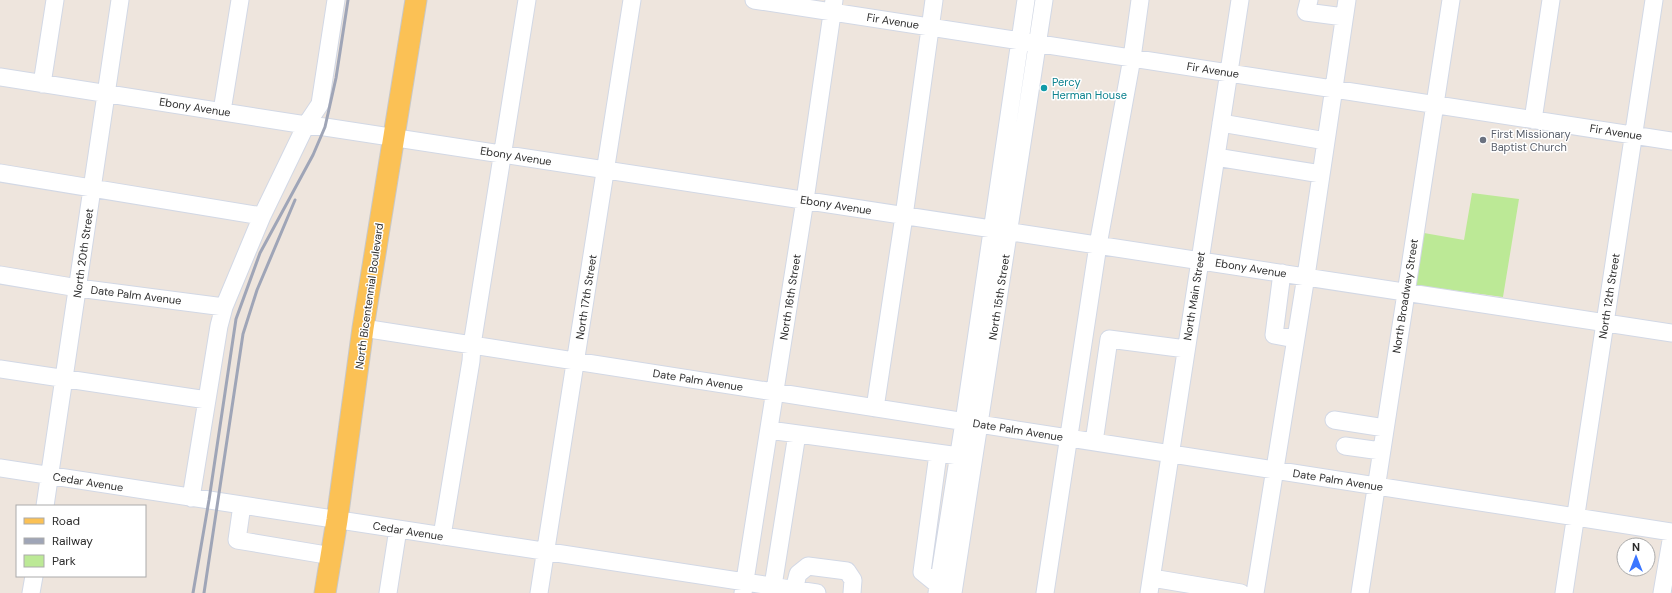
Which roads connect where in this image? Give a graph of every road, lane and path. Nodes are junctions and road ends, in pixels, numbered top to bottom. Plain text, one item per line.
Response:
1 (55, 0) edge
2 (120, 0) edge
3 (240, 0) edge
4 (336, 0) edge
5 (416, 0) edge
6 (527, 0) edge
7 (632, 0) edge
8 (754, 0) edge
9 (934, 0) edge
10 (1026, 0) edge
11 (1044, 0) edge
12 (1140, 0) edge
13 (1240, 0) edge
14 (1309, 0) edge
15 (1347, 0) edge
16 (1451, 0) edge
17 (1551, 0) edge
18 (1654, 0) edge
19 (833, 6) edge
20 (1344, 17) junction
21 (930, 27) junction
22 (1028, 42) junction
23 (1132, 58) junction
24 (1229, 73) junction
25 (0, 77) edge
26 (42, 84) junction
27 (1333, 89) junction
28 (106, 93) junction
29 (1435, 104) junction
30 (222, 111) junction
31 (1533, 120) junction
32 (1221, 122) junction
33 (306, 125) junction
34 (1633, 135) junction
35 (393, 137) junction
36 (1326, 141) junction
37 (1672, 141) edge
38 (503, 154) junction
39 (1216, 157) junction
40 (606, 170) junction
41 (0, 173) edge
42 (1320, 174) junction
43 (92, 188) junction
44 (805, 200) junction
45 (262, 216) junction
46 (904, 216) junction
47 (1001, 231) junction
48 (1098, 245) junction
49 (1200, 260) junction
50 (1282, 273) junction
51 (0, 275) edge
52 (1306, 276) junction
53 (78, 288) junction
54 (1406, 292) junction
55 (224, 307) junction
56 (1605, 322) junction
57 (364, 328) junction
58 (1672, 333) edge
59 (1295, 339) junction
60 (472, 345) junction
61 (1186, 349) junction
62 (576, 361) junction
63 (0, 369) edge
64 (64, 379) junction
65 (775, 392) junction
66 (207, 400) junction
67 (875, 408) junction
68 (1334, 420) dead end
69 (972, 423) junction
70 (1385, 428) junction
71 (769, 430) junction
72 (797, 434) junction
73 (1069, 438) junction
74 (1094, 442) junction
75 (1345, 446) dead end
76 (1381, 451) junction
77 (938, 454) junction
78 (1170, 454) junction
79 (959, 456) junction
80 (0, 468) edge
81 (1274, 470) junction
82 (50, 476) junction
83 (1376, 486) junction
84 (191, 498) junction
85 (45, 505) edge
86 (242, 505) junction
87 (1576, 517) junction
88 (337, 520) junction
89 (398, 529) junction
90 (1672, 534) edge
91 (442, 536) junction
92 (546, 552) junction
93 (332, 556) junction
94 (34, 577) edge
95 (773, 586) junction
96 (1151, 586) edge
97 (743, 588) edge
98 (794, 590) junction
99 (943, 590) edge
100 (31, 593) edge
101 (325, 593) edge
102 (388, 593) edge
103 (539, 593) edge
104 (817, 593) edge
105 (852, 593) edge
106 (1045, 593) edge
107 (1241, 593) edge
108 (1255, 593) edge
109 (1360, 593) edge
110 (1564, 593) edge
111 (1662, 593) edge

1 - 26 street
2 - 28 street, North 20th Street
3 - 30 street
4 - 33 street
5 - 35 main road, North Bicentennial Boulevard
6 - 38 street
7 - 40 street, North 17th Street
8 - 19 street, Fir Avenue
9 - 21 street
10 - 22 street, North 15th Street
11 - 22 street, North 15th Street
12 - 23 street
13 - 24 street, North Main Street
14 - 20 street
15 - 20 street
16 - 29 street, North Broadway Street
17 - 31 street
18 - 34 street, North 12th Street
19 - 21 street, Fir Avenue
19 - 44 street, North 16th Street
20 - 27 street
21 - 22 street, Fir Avenue
21 - 46 street
22 - 23 street, Fir Avenue
22 - 47 street, North 15th Street
23 - 24 street, Fir Avenue
23 - 48 street
24 - 27 street, Fir Avenue
24 - 32 street, North Main Street
25 - 26 street, Ebony Avenue
26 - 28 street, Ebony Avenue
27 - 29 street, Fir Avenue
27 - 36 street
28 - 30 street, Ebony Avenue
28 - 43 street, North 20th Street
29 - 31 street, Fir Avenue
29 - 54 street, North Broadway Street
30 - 33 street, Ebony Avenue
31 - 34 street, Fir Avenue
32 - 36 street
32 - 39 street, North Main Street
33 - 35 street, Ebony Avenue
33 - 45 street
34 - 37 street, Fir Avenue
34 - 56 street, North 12th Street
35 - 38 street, Ebony Avenue
35 - 57 main road, North Bicentennial Boulevard
36 - 42 street
38 - 40 street, Ebony Avenue
38 - 60 street
39 - 42 street
39 - 49 street, North Main Street
40 - 44 street, Ebony Avenue
40 - 62 street, North 17th Street
41 - 43 street
42 - 52 street
43 - 45 street
43 - 53 street, North 20th Street
44 - 46 street, Ebony Avenue
44 - 65 street, North 16th Street
45 - 55 street
46 - 47 street, Ebony Avenue
46 - 67 street
47 - 48 street, Ebony Avenue
47 - 69 street, North 15th Street
48 - 49 street, Ebony Avenue
48 - 73 street
49 - 50 street, Ebony Avenue
49 - 61 street, North Main Street
50 - 52 street, Ebony Avenue
50 - 59 street
51 - 53 street, Date Palm Avenue
52 - 54 street, Ebony Avenue
52 - 59 street
53 - 55 street, Date Palm Avenue
53 - 64 street, North 20th Street
54 - 56 street, Ebony Avenue
54 - 70 street, North Broadway Street
55 - 66 street
56 - 58 street, Ebony Avenue
56 - 87 street, North 12th Street
57 - 60 street, Date Palm Avenue
57 - 88 main road, North Bicentennial Boulevard
59 - 81 street
60 - 62 street, Date Palm Avenue
60 - 91 street
61 - 74 street
61 - 78 street, North Main Street
62 - 65 street, Date Palm Avenue
62 - 92 street, North 17th Street
63 - 64 street
64 - 66 street
64 - 82 street, North 20th Street
65 - 67 street, Date Palm Avenue
65 - 71 street, North 16th Street
66 - 84 street
67 - 69 street, Date Palm Avenue
68 - 70 street
69 - 73 street, Date Palm Avenue
69 - 79 street, North 15th Street
69 - 99 street, North 15th Street
70 - 76 street, North Broadway Street
71 - 72 street
71 - 97 street, North 16th Street
72 - 77 street
72 - 95 street
73 - 74 street, Date Palm Avenue
73 - 106 street
74 - 78 street, Date Palm Avenue
75 - 76 street
76 - 83 street, North Broadway Street
77 - 79 street
77 - 99 street
78 - 81 street, Date Palm Avenue
78 - 96 street, North Main Street
79 - 99 street, North 15th Street
80 - 82 street, Cedar Avenue
81 - 83 street, Date Palm Avenue
81 - 108 street
82 - 84 street, Cedar Avenue
82 - 85 street, North 20th Street
83 - 87 street, Date Palm Avenue
83 - 109 street, North Broadway Street
84 - 86 street, Cedar Avenue
86 - 88 street, Cedar Avenue
86 - 93 street
87 - 90 street, Date Palm Avenue
87 - 110 street, North 12th Street
88 - 89 street, Cedar Avenue
88 - 93 main road, North Bicentennial Boulevard
89 - 91 street, Cedar Avenue
89 - 102 street
90 - 111 street
91 - 92 street, Cedar Avenue
92 - 97 street, Cedar Avenue
92 - 103 street, North 17th Street
93 - 101 main road, North Bicentennial Boulevard
94 - 100 street
95 - 97 street, Cedar Avenue
95 - 98 street, Cedar Avenue
96 - 107 street
98 - 104 street, Cedar Avenue
98 - 105 street

